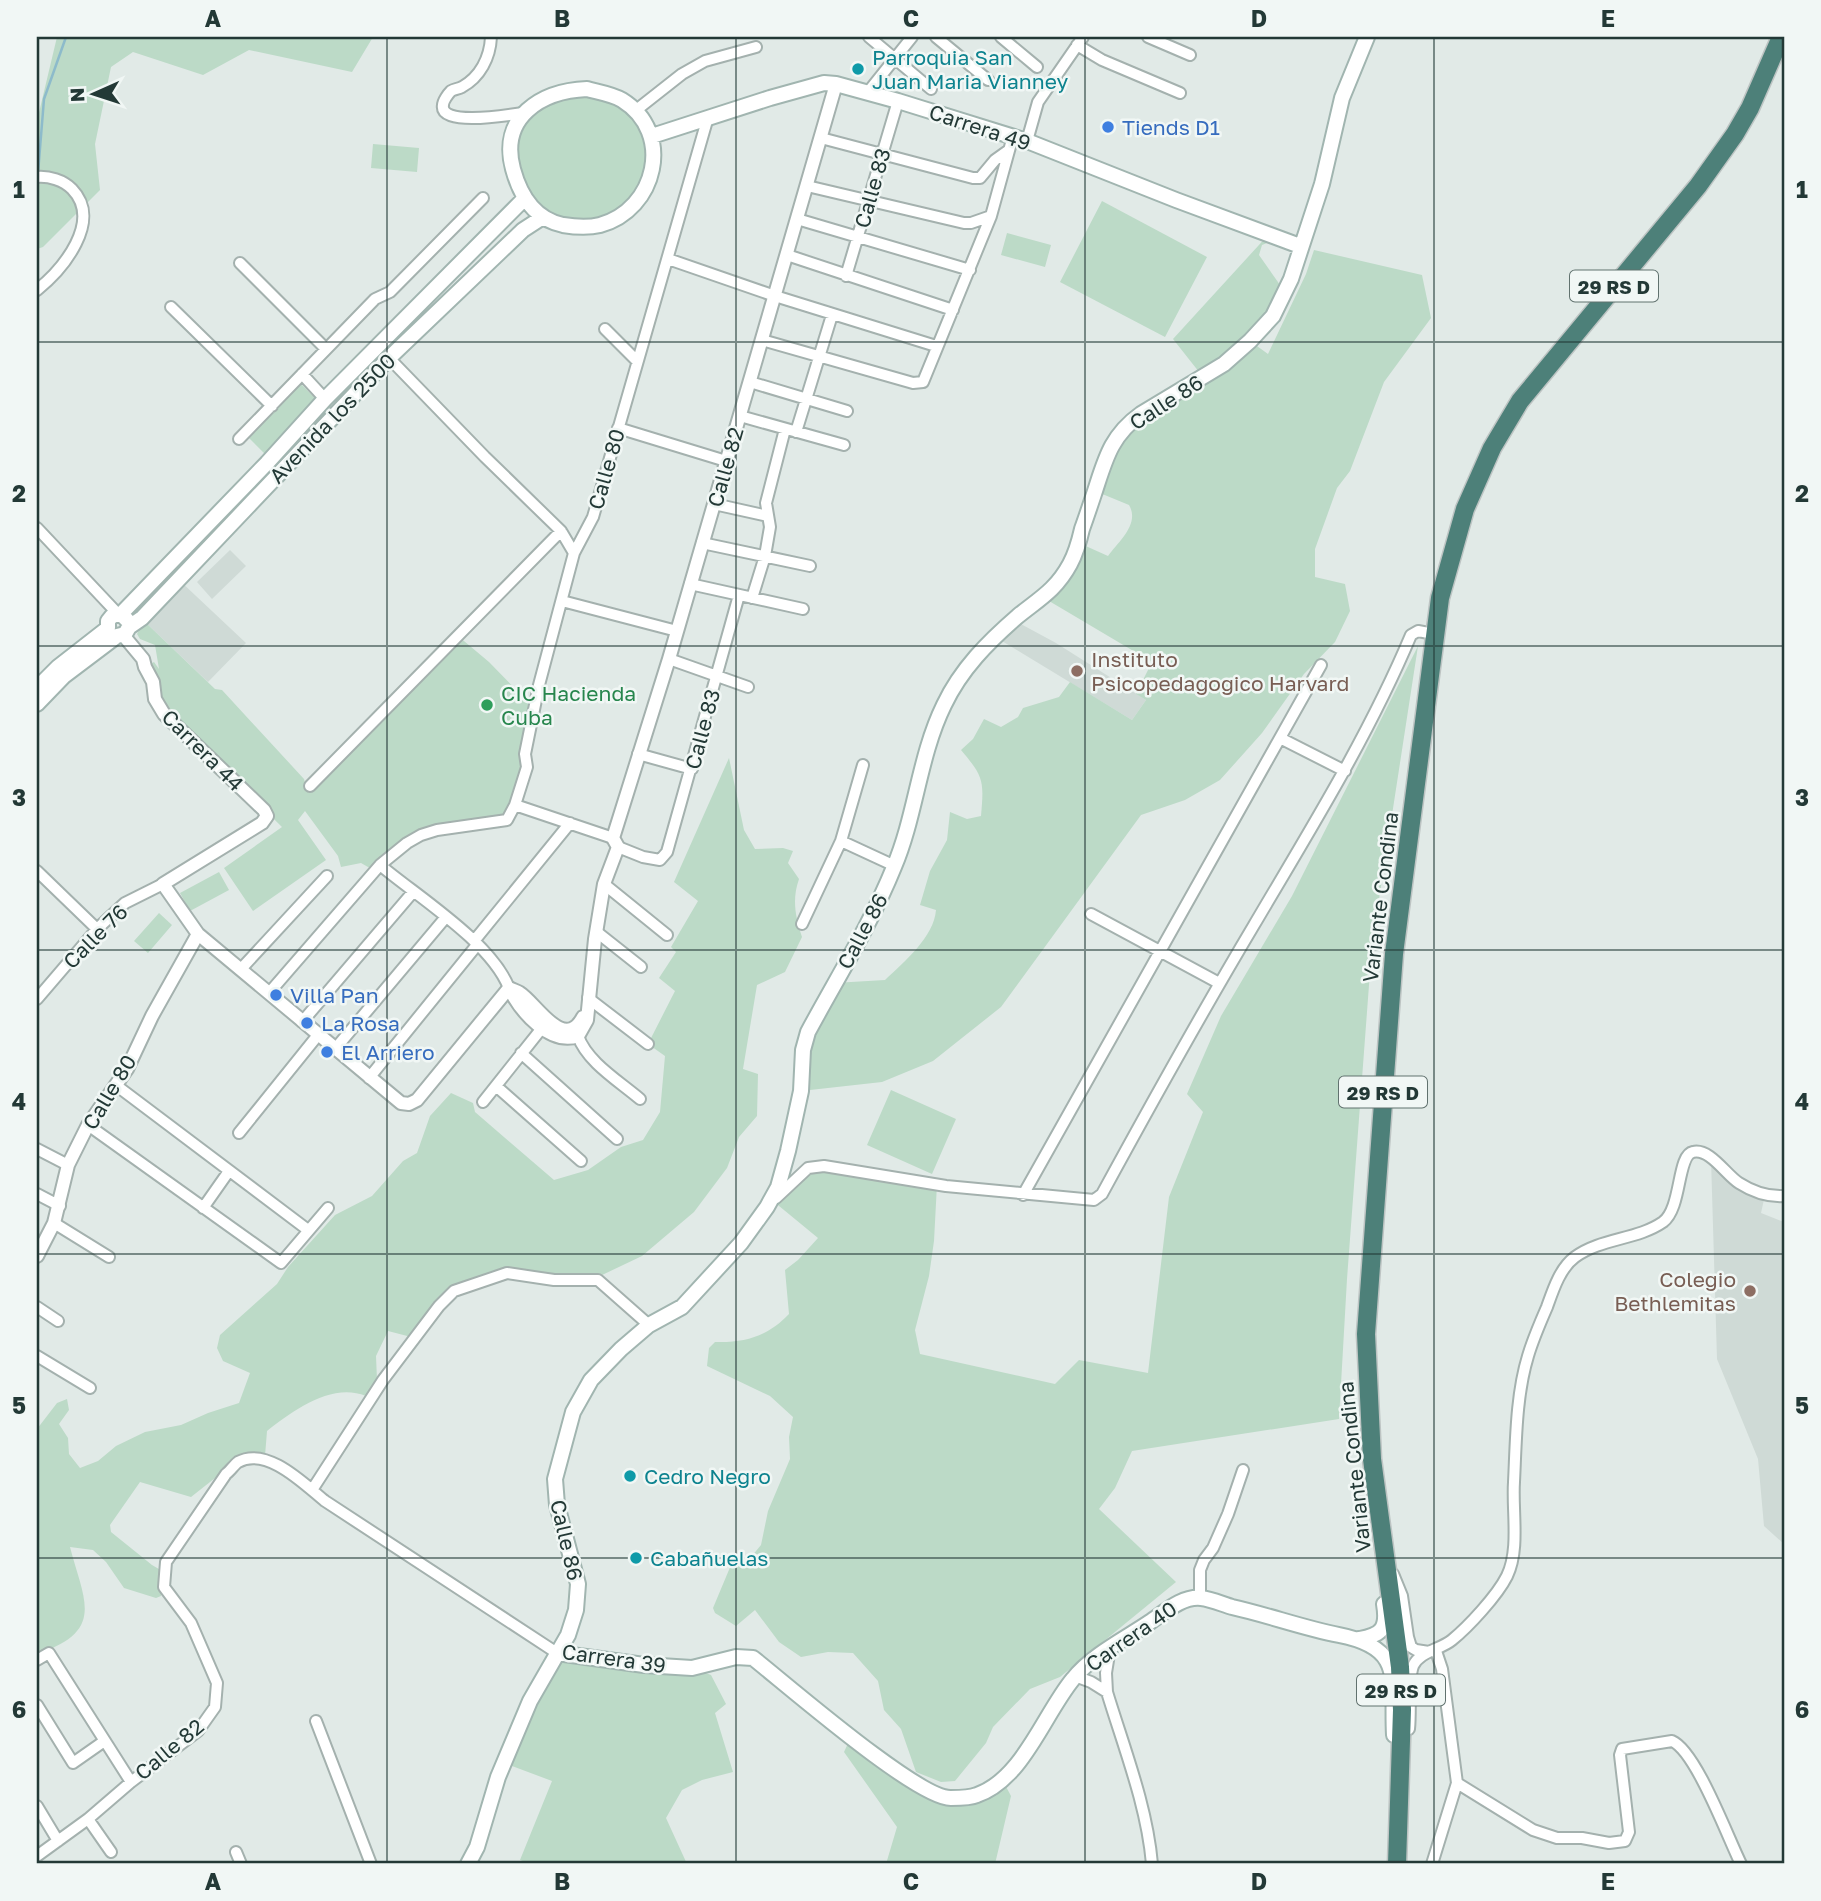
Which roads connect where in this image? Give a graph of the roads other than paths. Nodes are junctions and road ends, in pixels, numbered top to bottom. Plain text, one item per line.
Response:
1 (491, 37) edge
2 (869, 37) edge
3 (912, 37) edge
4 (936, 37) edge
5 (1002, 37) edge
6 (1149, 37) edge
7 (1367, 37) edge
8 (1781, 37) edge
9 (1080, 41) edge
10 (756, 47) dead end
11 (1189, 55) dead end
12 (895, 60) junction
13 (1037, 66) dead end
14 (988, 80) dead end
15 (836, 85) junction
16 (931, 89) dead end
17 (868, 92) junction
18 (1180, 93) dead end
19 (898, 101) junction
20 (635, 111) junction
21 (523, 113) junction
22 (708, 117) junction
23 (652, 136) junction
24 (821, 138) junction
25 (1016, 143) junction
26 (882, 153) junction
27 (40, 177) edge
28 (807, 186) junction
29 (483, 198) dead end
30 (524, 199) junction
31 (868, 201) junction
32 (991, 216) junction
33 (543, 217) junction
34 (797, 219) junction
35 (857, 238) junction
36 (1300, 246) junction
37 (787, 255) junction
38 (668, 259) junction
39 (240, 263) dead end
40 (970, 270) junction
41 (846, 276) junction
42 (37, 290) edge
43 (775, 296) junction
44 (171, 307) dead end
45 (953, 310) junction
46 (832, 315) junction
47 (605, 329) dead end
48 (762, 340) junction
49 (936, 346) junction
50 (326, 349) junction
51 (819, 357) junction
52 (389, 358) junction
53 (637, 361) junction
54 (302, 374) junction
55 (750, 382) junction
56 (807, 398) junction
57 (325, 399) junction
58 (272, 406) junction
59 (847, 411) dead end
60 (740, 416) junction
61 (618, 428) junction
62 (791, 430) junction
63 (239, 439) dead end
64 (844, 445) dead end
65 (726, 461) junction
66 (714, 504) junction
67 (768, 516) junction
68 (37, 527) edge
69 (561, 531) junction
70 (702, 542) junction
71 (574, 553) junction
72 (765, 556) junction
73 (810, 566) dead end
74 (690, 584) junction
75 (739, 595) junction
76 (752, 598) junction
77 (562, 601) junction
78 (803, 609) dead end
79 (121, 628) junction
80 (677, 631) junction
81 (1434, 634) junction
82 (669, 659) junction
83 (1321, 664) dead end
84 (716, 675) junction
85 (748, 687) dead end
86 (37, 688) edge
87 (37, 704) edge
88 (1280, 738) junction
89 (639, 754) junction
90 (863, 765) dead end
91 (692, 769) junction
92 (1345, 771) junction
93 (310, 786) dead end
94 (515, 805) junction
95 (267, 816) joint
96 (570, 823) junction
97 (841, 841) junction
98 (615, 843) junction
99 (380, 864) junction
100 (895, 866) junction
101 (37, 871) edge
102 (327, 876) dead end
103 (164, 883) junction
104 (604, 884) junction
105 (413, 892) junction
106 (1091, 914) dead end
107 (446, 918) junction
108 (802, 924) dead end
109 (97, 929) junction
110 (598, 933) junction
111 (198, 934) junction
112 (667, 935) dead end
113 (476, 943) junction
114 (1160, 950) junction
115 (641, 967) dead end
116 (241, 969) junction
117 (1219, 984) junction
118 (509, 988) junction
119 (270, 993) junction
120 (37, 999) edge
121 (588, 1001) junction
122 (302, 1022) junction
123 (542, 1028) junction
124 (318, 1035) junction
125 (578, 1036) junction
126 (648, 1044) dead end
127 (335, 1049) junction
128 (521, 1053) junction
129 (369, 1078) junction
130 (117, 1086) junction
131 (496, 1086) junction
132 (640, 1099) dead end
133 (483, 1102) dead end
134 (88, 1125) junction
135 (239, 1133) dead end
136 (617, 1139) dead end
137 (37, 1149) edge
138 (581, 1161) dead end
139 (68, 1166) junction
140 (229, 1171) junction
141 (37, 1194) edge
142 (1023, 1195) junction
143 (1784, 1196) edge
144 (60, 1206) junction
145 (767, 1207) junction
146 (203, 1208) junction
147 (328, 1208) dead end
148 (54, 1223) junction
149 (308, 1230) junction
150 (41, 1238) edge
151 (37, 1256) edge
152 (109, 1257) dead end
153 (37, 1307) edge
154 (58, 1321) dead end
155 (649, 1325) junction
156 (37, 1356) edge
157 (90, 1388) dead end
158 (1243, 1470) dead end
159 (312, 1490) junction
160 (1380, 1517) junction
161 (1386, 1558) junction
162 (164, 1572) joint
163 (1200, 1598) junction
164 (1360, 1639) junction
165 (1110, 1648) junction
166 (1433, 1651) junction
167 (557, 1653) junction
168 (37, 1660) edge
169 (1075, 1676) junction
170 (1107, 1692) junction
171 (37, 1705) edge
172 (316, 1721) dead end
173 (850, 1737) joint
174 (103, 1742) junction
175 (1400, 1756) junction
176 (131, 1782) junction
177 (1457, 1783) junction
178 (37, 1806) edge
179 (88, 1819) junction
180 (58, 1841) junction
181 (111, 1852) dead end
182 (236, 1852) dead end
183 (37, 1856) edge
184 (241, 1864) edge
185 (372, 1864) edge
186 (468, 1864) edge
187 (1152, 1864) edge
188 (1397, 1864) edge
189 (1432, 1864) edge
190 (1741, 1864) edge

1 - 21 street
2 - 12 street
3 - 12 street
4 - 14 street
5 - 13 street
6 - 11 street
7 - 36 main road, Calle 86
8 - 81 highway, Variante Condina / 29 RS D
9 - 18 street
9 - 25 street
10 - 20 street
12 - 16 street
12 - 17 street
15 - 17 main road, Carrera 49
15 - 22 main road, Carrera 49
15 - 24 street, Calle 82
17 - 19 main road, Carrera 49
19 - 25 main road, Carrera 49
19 - 26 street, Calle 83
20 - 21 main road
20 - 23 main road
21 - 30 main road
22 - 23 main road, Carrera 49
22 - 38 street, Calle 80
23 - 33 main road
24 - 26 street
24 - 28 street, Calle 82
25 - 26 street
25 - 32 street
25 - 36 main road, Carrera 49
26 - 31 street, Calle 83
27 - 42 street
28 - 31 street
28 - 34 street, Calle 82
29 - 50 street
30 - 33 main road
30 - 57 main road, Avenida los 2500
31 - 32 street
31 - 35 street, Calle 83
32 - 40 street
33 - 52 main road, Avenida los 2500
34 - 35 street
34 - 37 street, Calle 82
35 - 40 street
35 - 41 street, Calle 83
36 - 100 main road, Calle 86
37 - 41 street
37 - 43 street, Calle 82
38 - 43 street
38 - 53 street, Calle 80
39 - 50 street
40 - 45 street
41 - 45 street
43 - 46 street
43 - 48 street, Calle 82
44 - 58 street
45 - 49 street
46 - 49 street
46 - 51 street
47 - 53 street
48 - 51 street
48 - 55 street, Calle 82
49 - 51 street
50 - 54 street
51 - 56 street
52 - 69 street
52 - 79 main road, Avenida los 2500
53 - 61 street, Calle 80
54 - 57 street
54 - 58 street
55 - 56 street
55 - 60 street, Calle 82
56 - 59 street
56 - 62 street
57 - 79 main road, Avenida los 2500
58 - 63 street
60 - 62 street
60 - 65 street, Calle 82
61 - 65 street
61 - 71 street, Calle 80
62 - 64 street
62 - 67 street
65 - 66 street, Calle 82
66 - 67 street
66 - 70 street, Calle 82
67 - 72 street
68 - 79 street, Carrera 44
69 - 71 street
69 - 93 street
70 - 72 street
70 - 74 street, Calle 82
71 - 77 street, Calle 80
72 - 73 street
72 - 76 street
74 - 75 street
74 - 80 street, Calle 82
75 - 76 street
75 - 84 street, Calle 83
76 - 78 street
77 - 80 street
77 - 94 street, Calle 80
79 - 86 main road, Avenida los 2500
79 - 87 main road, Avenida los 2500
79 - 95 street, Carrera 44
80 - 82 street, Calle 82
81 - 92 street
81 - 160 highway, Variante Condina / 29 RS D
82 - 84 street
82 - 89 street, Calle 82
83 - 88 street
84 - 85 street
84 - 91 street, Calle 83
88 - 92 street
88 - 114 street
89 - 91 street
89 - 98 street, Calle 82
90 - 97 street
91 - 98 street, Calle 83
92 - 117 street
94 - 96 street
94 - 99 street, Calle 80
95 - 103 street, Calle 76
96 - 98 street
96 - 113 street
97 - 100 street
97 - 108 street
98 - 104 street, Calle 82
99 - 105 street
99 - 119 street
100 - 145 main road, Calle 86
101 - 109 street
102 - 116 street
103 - 109 street, Calle 76
103 - 111 street
104 - 110 street, Calle 82
104 - 112 street
105 - 107 street
105 - 122 street
106 - 114 street
107 - 113 street
107 - 127 street
109 - 120 street, Calle 76
110 - 115 street
110 - 121 street, Calle 82
111 - 116 street
111 - 130 street, Calle 80
113 - 118 street
113 - 129 street
114 - 117 street
114 - 142 street
116 - 119 street
117 - 142 street
118 - 121 street
118 - 123 street
118 - 129 street
119 - 122 street
121 - 125 street, Calle 82
121 - 126 street
122 - 124 street
123 - 125 street
123 - 128 street
124 - 127 street
124 - 135 street
125 - 132 street
127 - 129 street
128 - 131 street
128 - 136 street
130 - 134 street, Calle 80
130 - 140 street
131 - 133 street
131 - 138 street
134 - 139 street, Calle 80
134 - 146 street
137 - 139 street
139 - 144 street, Calle 80
140 - 146 street
140 - 149 street
141 - 144 street
142 - 145 street
143 - 166 street
144 - 148 street, Calle 80
145 - 155 main road, Calle 86
146 - 149 street
147 - 149 street
148 - 150 street, Calle 80
148 - 152 street
150 - 151 street, Calle 80
153 - 154 street
155 - 159 street
155 - 167 main road, Calle 86
156 - 157 street
158 - 163 street
159 - 162 street, Carrera 39
159 - 167 street, Carrera 39
160 - 161 highway, Variante Condina / 29 RS D
160 - 164 main road
161 - 166 street
161 - 175 highway, Variante Condina / 29 RS D
162 - 176 street, Calle 82
163 - 164 main road, Carrera 40
163 - 165 main road, Carrera 40
164 - 175 main road
165 - 169 main road, Carrera 40
165 - 170 street
166 - 175 street
166 - 177 street
167 - 173 main road, Carrera 39
167 - 186 main road, Calle 86
168 - 174 street
169 - 170 street
169 - 173 main road, Carrera 40
170 - 187 street
171 - 174 street
172 - 185 street
174 - 176 street
175 - 188 highway, Variante Condina / 29 RS D
176 - 179 street, Calle 82
177 - 189 street
177 - 190 street
178 - 180 street
179 - 180 street, Calle 82
179 - 181 street
180 - 183 street, Calle 82
182 - 184 street

